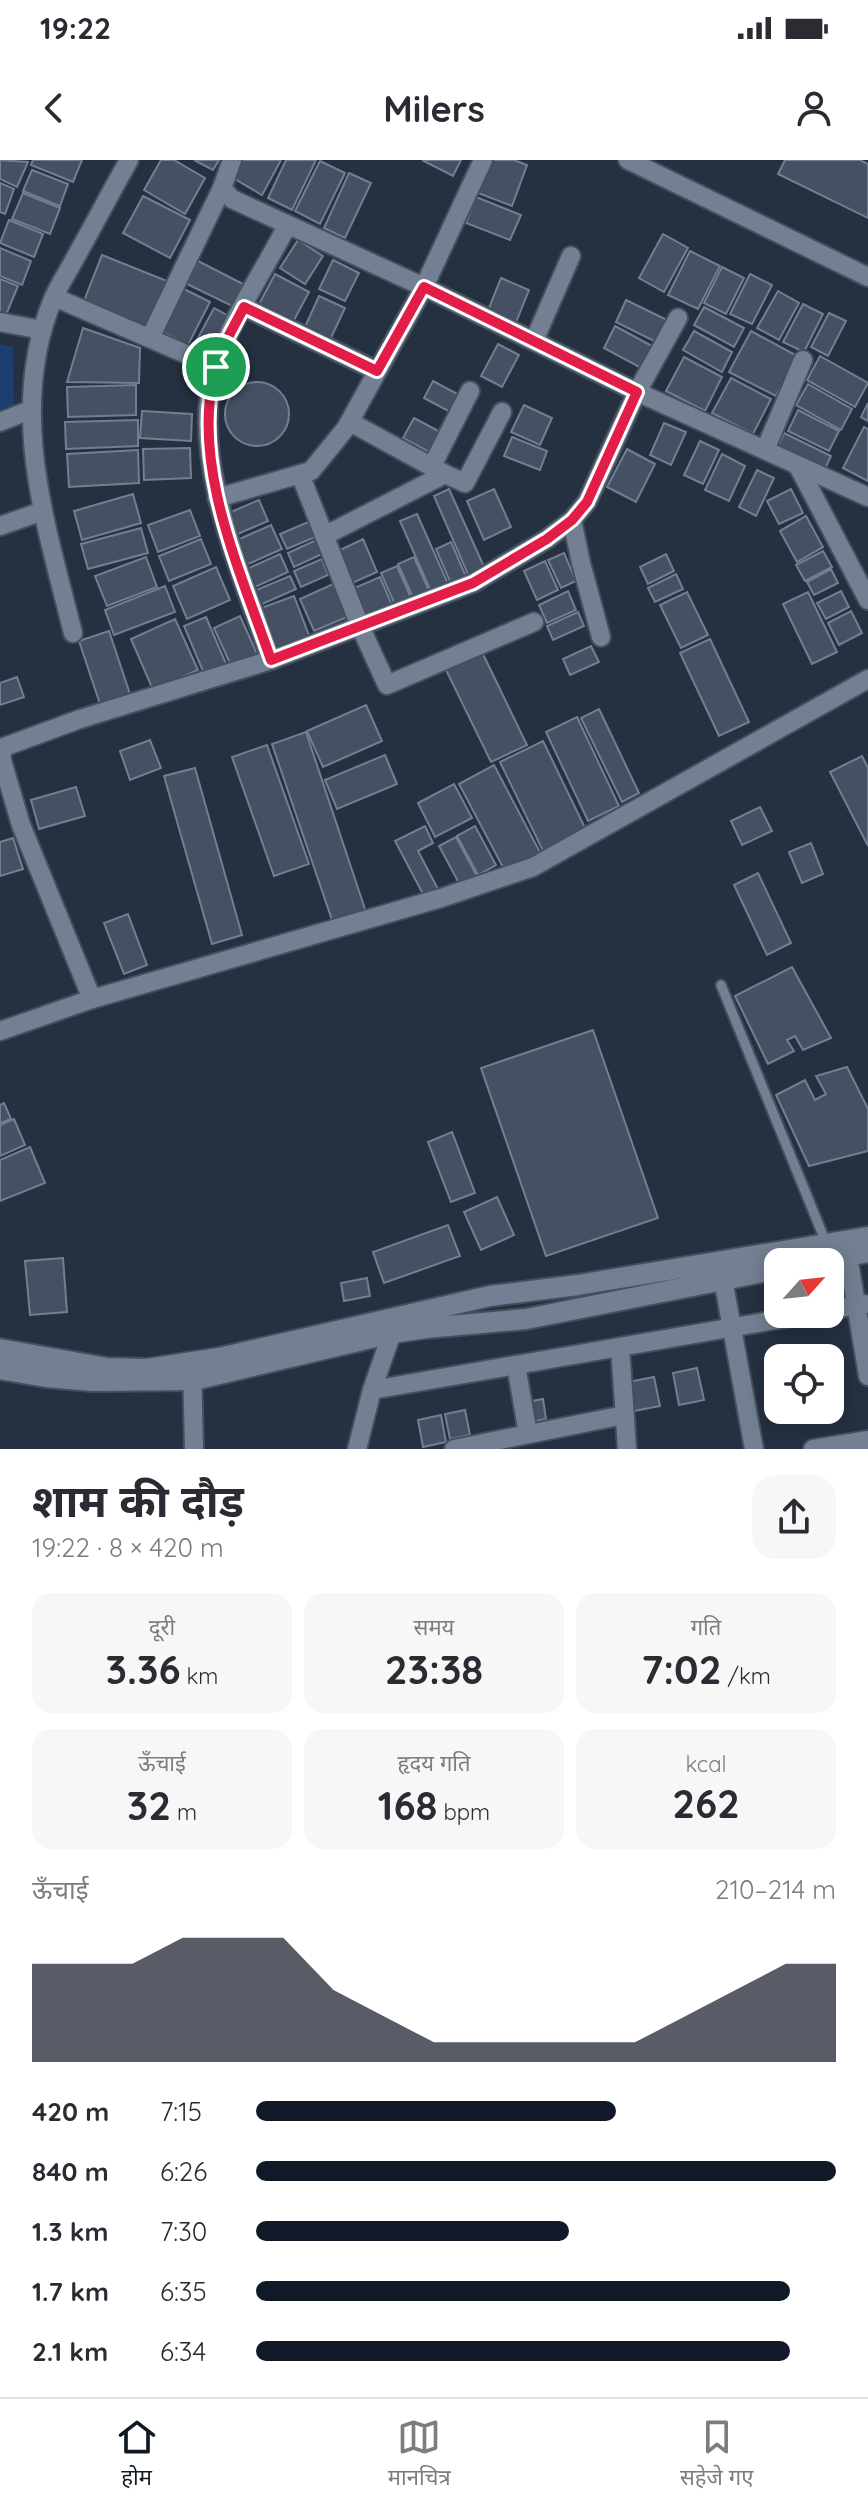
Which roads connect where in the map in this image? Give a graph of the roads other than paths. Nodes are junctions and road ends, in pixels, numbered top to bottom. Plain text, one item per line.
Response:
1 (129, 160) edge
2 (232, 160) edge
3 (483, 160) edge
4 (628, 160) edge
5 (222, 188) junction
6 (287, 226) junction
7 (571, 256) dead end
8 (868, 277) edge
9 (424, 287) junction
10 (54, 297) junction
11 (244, 307) junction
12 (678, 318) dead end
13 (0, 322) edge
14 (42, 330) junction
15 (150, 338) junction
16 (534, 341) junction
17 (803, 360) dead end
18 (216, 367) junction
19 (377, 371) junction
20 (470, 391) dead end
21 (637, 392) junction
22 (30, 410) junction
23 (502, 412) dead end
24 (0, 422) edge
25 (350, 422) junction
26 (765, 450) junction
27 (798, 466) junction
28 (438, 470) junction
29 (300, 474) junction
30 (868, 497) edge
31 (217, 498) junction
32 (43, 511) junction
33 (572, 520) junction
34 (0, 526) edge
35 (324, 536) junction
36 (868, 600) edge
37 (534, 622) dead end
38 (360, 626) junction
39 (73, 633) dead end
40 (601, 637) dead end
41 (271, 660) junction
42 (868, 679) edge
43 (721, 985) dead end
44 (92, 999) junction
45 (0, 1031) edge
46 (868, 1237) edge
47 (819, 1248) edge
48 (838, 1248) edge
49 (858, 1254) edge
50 (764, 1261) edge
51 (764, 1272) edge
52 (723, 1279) junction
53 (862, 1304) edge
54 (764, 1322) edge
55 (395, 1325) junction
56 (730, 1328) junction
57 (620, 1347) junction
58 (0, 1349) edge
59 (516, 1365) junction
60 (0, 1369) edge
61 (193, 1372) junction
62 (868, 1376) edge
63 (372, 1390) junction
64 (625, 1418) junction
65 (528, 1434) junction
66 (868, 1440) edge
67 (194, 1449) edge
68 (357, 1449) edge
69 (454, 1449) edge
70 (627, 1449) edge
71 (754, 1449) edge
72 (813, 1449) edge

1 - 10 street
2 - 5 street
3 - 9 street
4 - 8 street
5 - 6 street
5 - 15 street
6 - 9 street
6 - 11 street
7 - 16 street
9 - 16 street
9 - 19 street
10 - 14 street
10 - 15 street
11 - 18 street
11 - 19 street
12 - 21 street
13 - 14 street
14 - 22 street
15 - 18 street
16 - 21 street
17 - 26 street
18 - 31 street
19 - 25 street
20 - 28 street
21 - 26 street
21 - 33 street
22 - 24 street
22 - 32 street
23 - 28 street
25 - 28 street
25 - 29 street
26 - 27 street
27 - 30 street
27 - 36 street
28 - 35 street
29 - 31 street
29 - 35 street
31 - 41 street
32 - 34 street
32 - 39 street
33 - 38 street
33 - 40 street
35 - 38 street
37 - 38 street
38 - 41 street
41 - 44 street
42 - 44 street
43 - 47 lane
44 - 45 street
46 - 48 street
49 - 53 street
50 - 55 street
51 - 52 street
52 - 55 street
52 - 56 street
53 - 62 street
54 - 56 street
55 - 61 street
55 - 63 street
56 - 57 street
56 - 71 street
57 - 59 street
57 - 64 street
58 - 61 street
59 - 63 street
59 - 65 street
60 - 61 street
61 - 67 street
63 - 68 street
64 - 65 street
64 - 70 street
65 - 69 street
66 - 72 street

